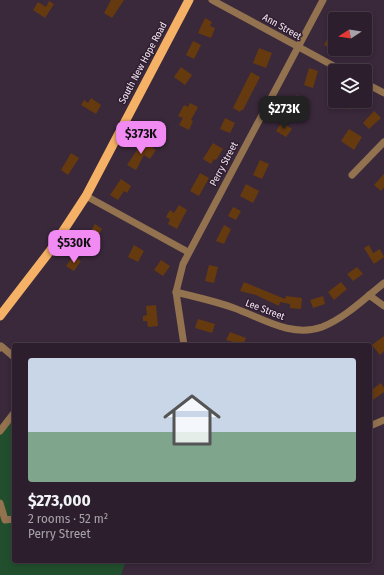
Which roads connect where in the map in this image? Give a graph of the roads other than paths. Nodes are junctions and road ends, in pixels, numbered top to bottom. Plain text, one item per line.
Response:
1 (189, 0) edge
2 (212, 0) edge
3 (323, 0) edge
4 (298, 47) junction
5 (330, 64) edge
6 (372, 87) edge
7 (384, 93) edge
8 (384, 142) edge
9 (352, 175) dead end
10 (86, 196) junction
11 (188, 252) junction
12 (384, 284) edge
13 (176, 292) junction
14 (369, 295) junction
15 (384, 306) edge
16 (0, 316) edge
17 (184, 343) edge
18 (0, 348) edge
19 (12, 355) edge
20 (12, 416) edge
21 (384, 420) edge
22 (372, 425) edge
23 (0, 431) edge
24 (0, 503) edge
25 (12, 519) edge

1 - 10 main road, South New Hope Road
2 - 4 street, Ann Street
3 - 4 street, Perry Street
4 - 5 street, Ann Street
4 - 11 street, Perry Street
6 - 7 street
8 - 9 street
10 - 11 street
10 - 16 main road, South New Hope Road
11 - 13 street, Perry Street
12 - 14 street, Lee Street
13 - 14 street, Lee Street
13 - 17 street, Perry Street
14 - 15 street
18 - 19 street
20 - 23 street
21 - 22 street
24 - 25 street

